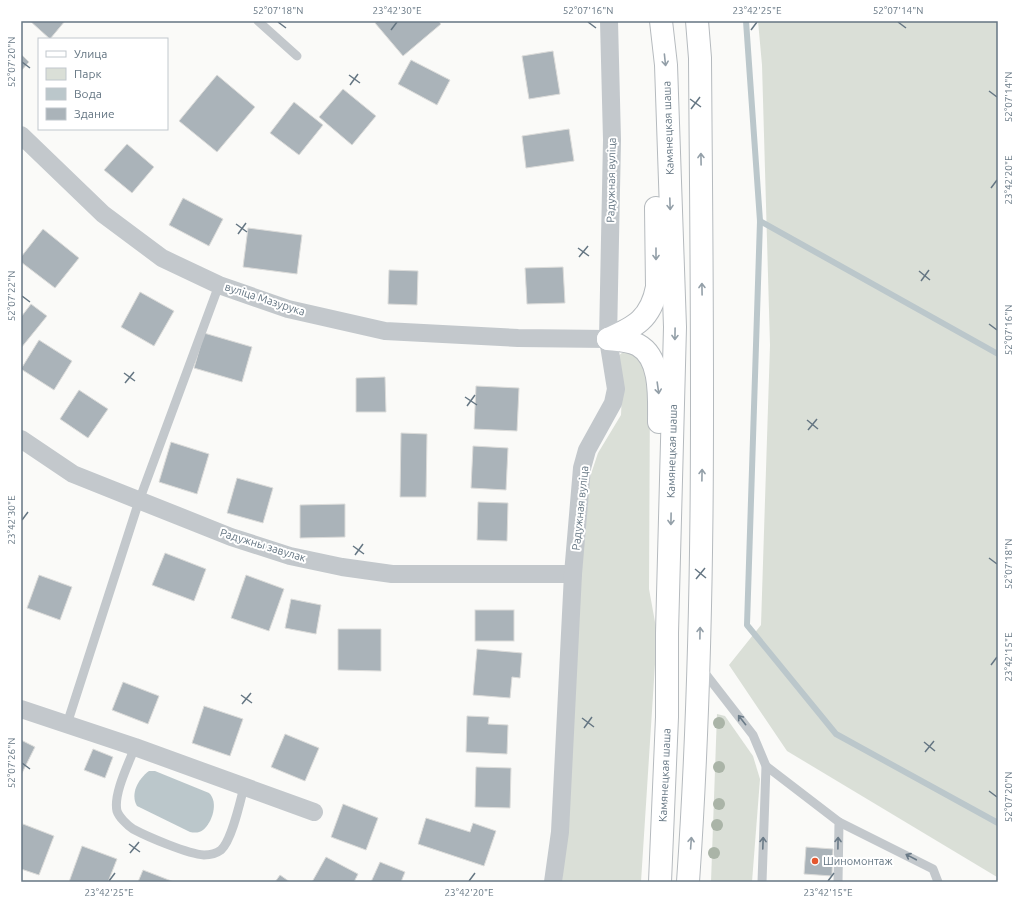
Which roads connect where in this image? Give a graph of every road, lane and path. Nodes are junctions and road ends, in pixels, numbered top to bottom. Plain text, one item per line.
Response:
1 (258, 21) edge
2 (610, 21) edge
3 (661, 21) edge
4 (697, 21) edge
5 (296, 56) dead end
6 (667, 118) junction
7 (21, 135) edge
8 (219, 285) junction
9 (608, 338) junction
10 (21, 439) edge
11 (139, 501) junction
12 (574, 574) junction
13 (667, 633) junction
14 (699, 664) junction
15 (21, 709) edge
16 (67, 724) junction
17 (135, 747) junction
18 (766, 766) junction
19 (244, 787) junction
20 (314, 812) dead end
21 (839, 822) junction
22 (553, 882) edge
23 (660, 882) edge
24 (688, 882) edge
25 (762, 882) edge
26 (838, 882) edge
27 (938, 882) edge

1 - 5 lane
2 - 9 street, Радужная вуліца
3 -> 6 main road, Камянецкая шаша
14 -> 4 main road
6 -> 9 main road
6 -> 13 main road, Камянецкая шаша
7 - 8 street, вуліца Мазурука
8 - 9 street, вуліца Мазурука
8 - 11 lane
9 - 12 street, Радужная вуліца
9 -> 13 main road
10 - 11 street, Радужны завулак
11 - 12 street, Радужны завулак
11 - 16 lane
12 - 22 street, Радужная вуліца
13 - 23 main road, Камянецкая шаша
18 -> 14 lane
24 -> 14 main road
15 - 16 street
16 - 17 street
17 - 19 street
17 - 19 lane
18 - 21 lane
25 -> 18 lane
19 - 20 street
26 -> 21 lane
27 -> 21 lane

